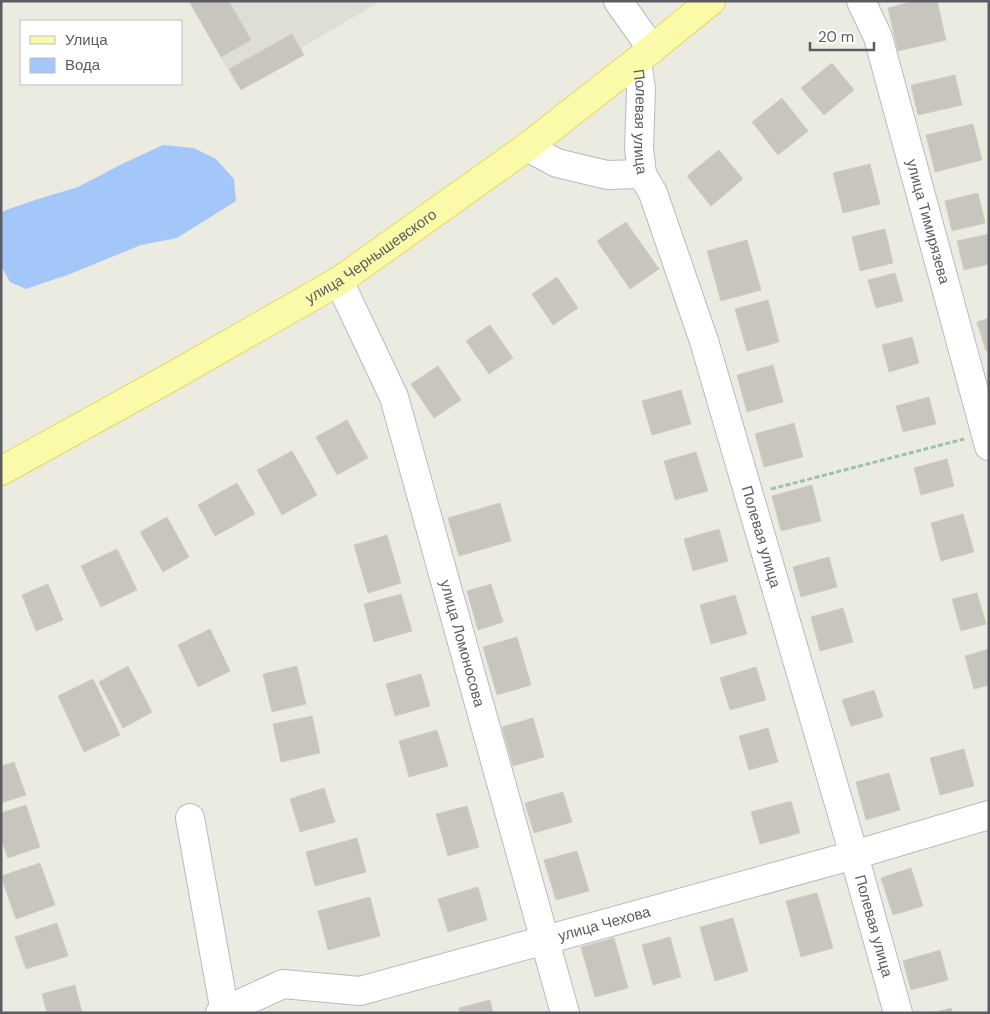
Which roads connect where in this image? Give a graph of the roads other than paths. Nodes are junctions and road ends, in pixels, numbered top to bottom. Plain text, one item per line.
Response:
1 (618, 1) edge
2 (711, 1) edge
3 (861, 1) edge
4 (644, 55) junction
5 (527, 147) junction
6 (642, 174) junction
7 (339, 281) junction
8 (988, 437) edge
9 (1, 471) edge
10 (989, 815) edge
11 (190, 818) dead end
12 (854, 855) junction
13 (545, 940) junction
14 (223, 1012) edge
15 (565, 1013) edge
16 (898, 1013) edge

1 - 4 street
2 - 4 main road, улица Чернышевского
3 - 8 street, улица Тимирязева
4 - 5 main road, улица Чернышевского
4 - 6 street, Полевая улица
5 - 6 street
5 - 7 main road, улица Чернышевского
6 - 12 street, Полевая улица
7 - 9 main road, улица Чернышевского
7 - 13 street, улица Ломоносова
10 - 12 street, улица Чехова
11 - 14 street
12 - 13 street, улица Чехова
12 - 16 street, Полевая улица
13 - 14 street, улица Чехова
13 - 15 street, улица Ломоносова

